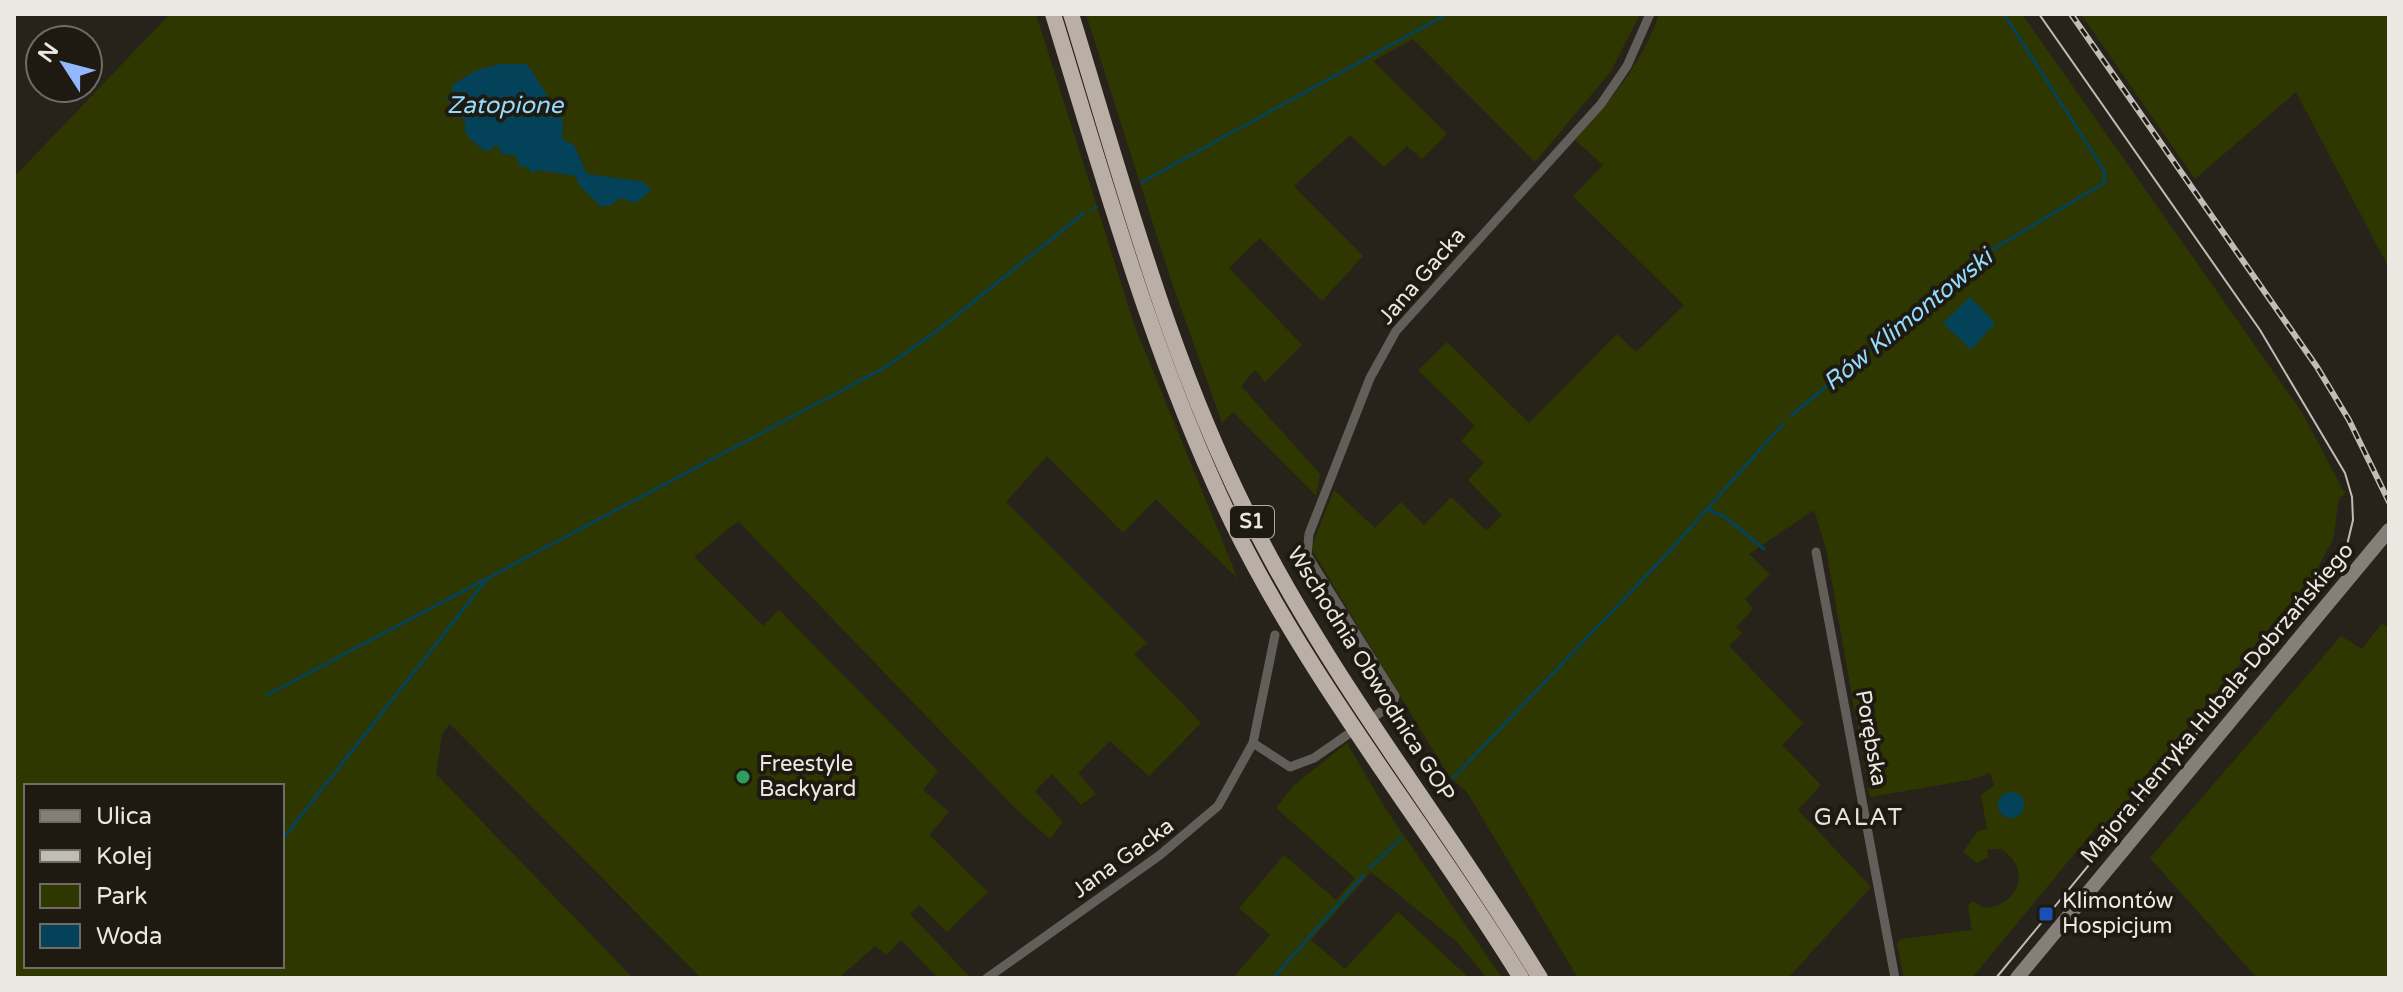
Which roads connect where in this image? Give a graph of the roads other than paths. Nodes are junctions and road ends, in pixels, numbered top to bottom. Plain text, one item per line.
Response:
1 (1053, 14) edge
2 (1071, 14) edge
3 (1650, 14) edge
4 (2389, 530) edge
5 (1816, 552) dead end
6 (1275, 635) dead end
7 (1378, 714) dead end
8 (1347, 735) dead end
9 (1253, 743) junction
10 (987, 978) edge
11 (1521, 978) edge
12 (1540, 978) edge
13 (1895, 978) edge
14 (2017, 978) edge

1 - 11 highway, Wschodnia Obwodnica GOP / S1
2 - 12 highway, Wschodnia Obwodnica GOP / S1
3 - 7 street, Jana Gacka
4 - 14 street, Majora Henryka Hubala-Dobrzańskiego
5 - 13 street, Porębska
6 - 9 street, Jana Gacka
8 - 9 street
9 - 10 street, Jana Gacka

